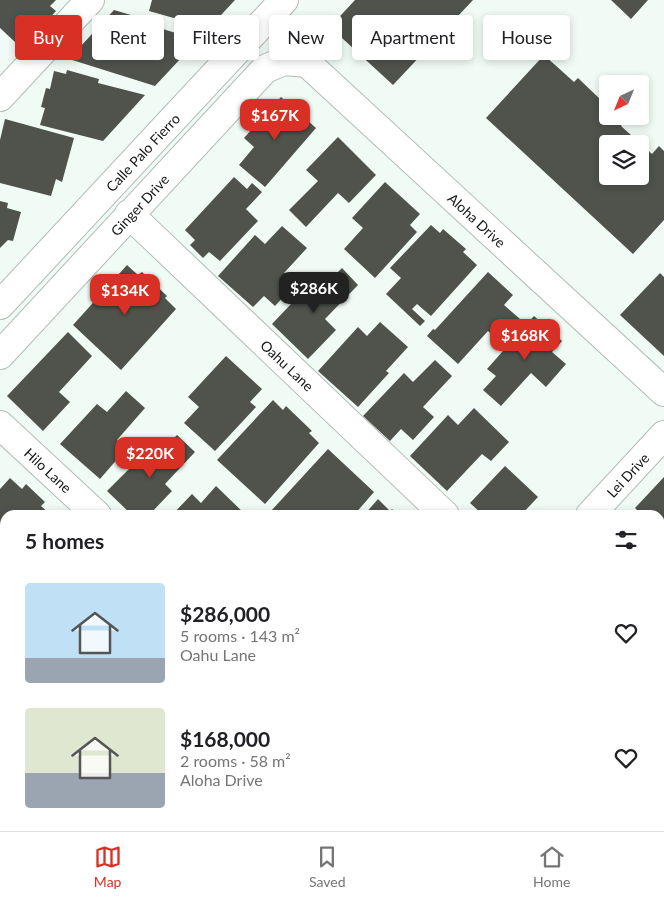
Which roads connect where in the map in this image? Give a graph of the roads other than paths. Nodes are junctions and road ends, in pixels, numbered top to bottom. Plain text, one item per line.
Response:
1 (90, 0) edge
2 (284, 0) edge
3 (284, 61) joint
4 (0, 97) edge
5 (129, 214) junction
6 (0, 305) edge
7 (0, 354) edge
8 (664, 392) edge
9 (0, 425) edge
10 (664, 435) edge
11 (92, 510) edge
12 (440, 510) edge
13 (595, 510) edge

1 - 4 street
2 - 6 street, Calle Palo Fierro
3 - 5 street, Ginger Drive
3 - 8 street, Aloha Drive
5 - 7 street, Ginger Drive
5 - 12 street, Oahu Lane
9 - 11 street, Hilo Lane
10 - 13 street, Lei Drive

